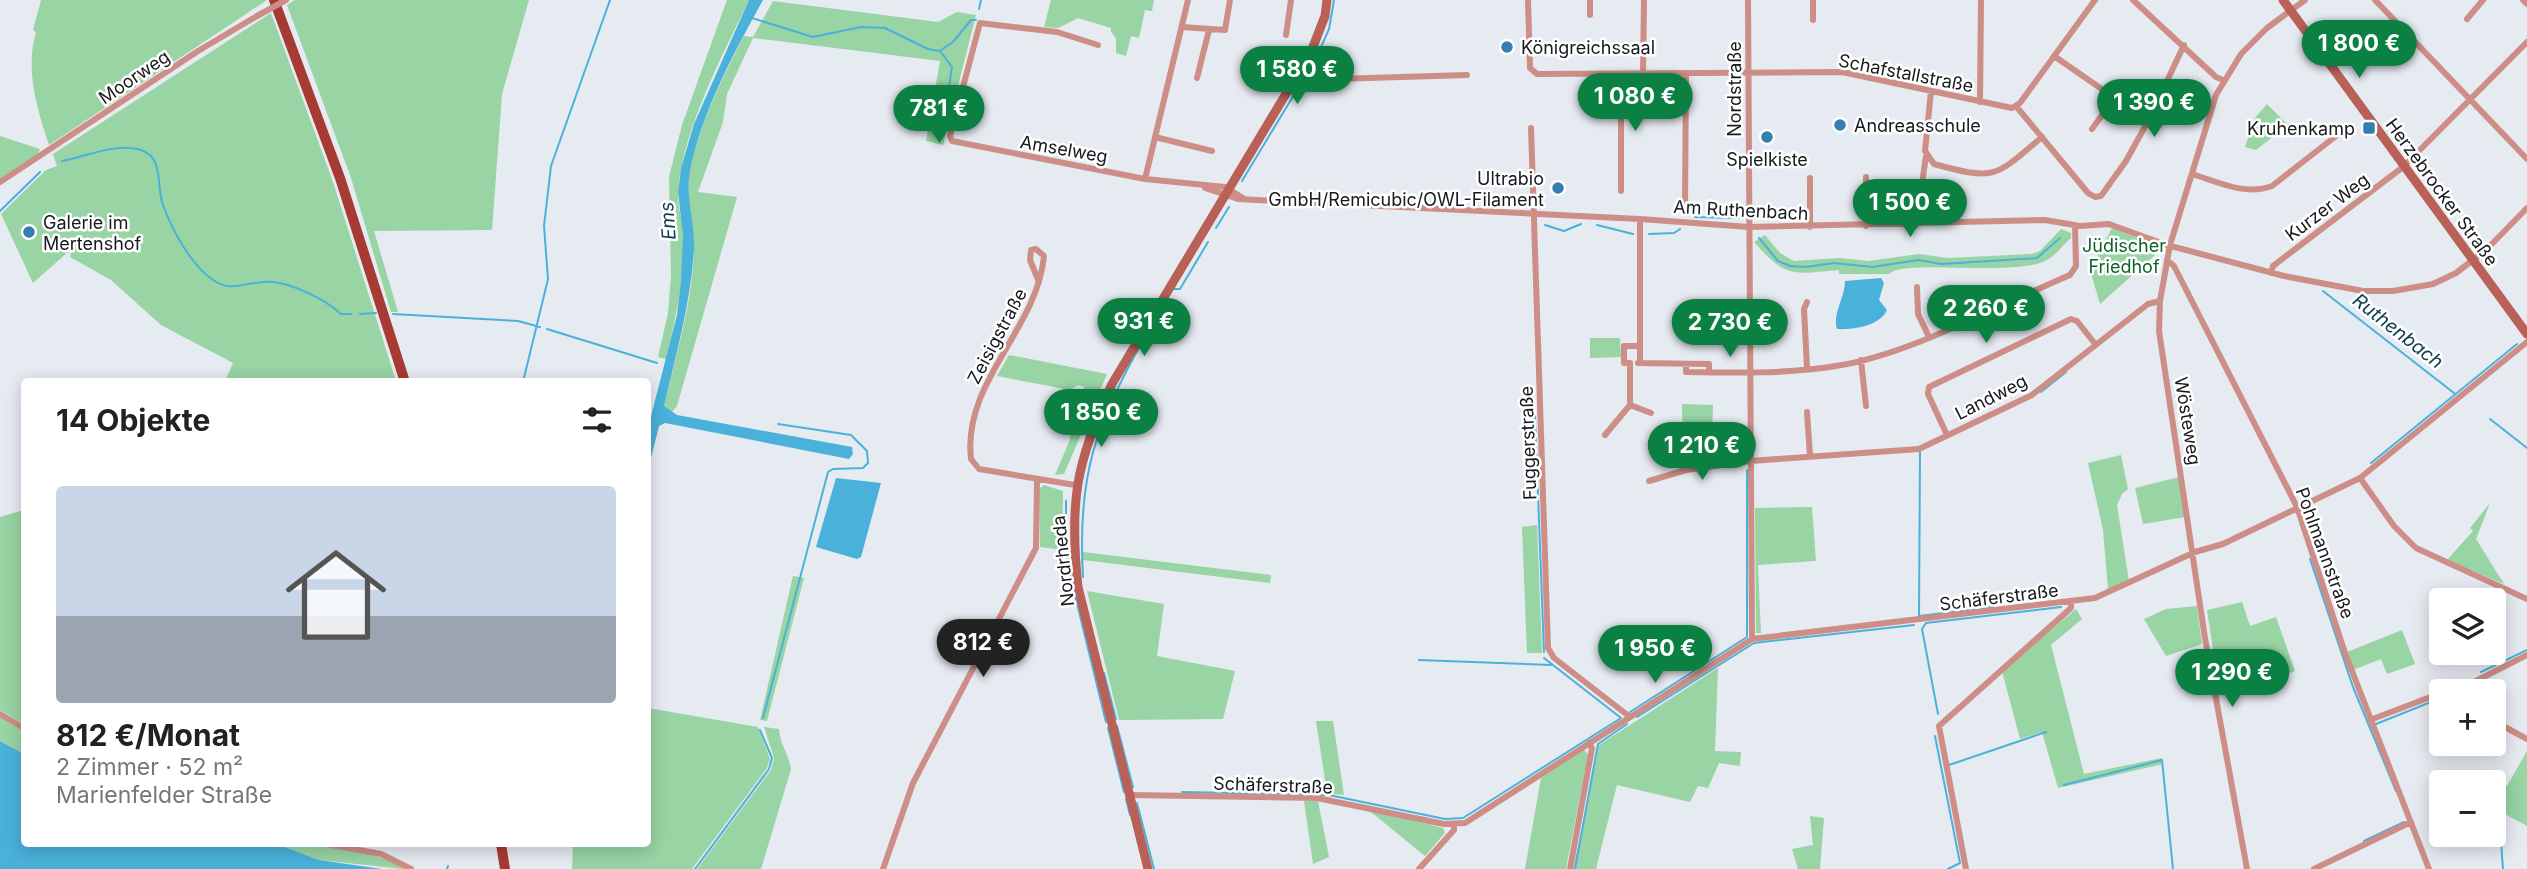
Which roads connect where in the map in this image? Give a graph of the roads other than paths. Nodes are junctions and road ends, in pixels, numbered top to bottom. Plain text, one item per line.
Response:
1 (274, 0) edge
2 (286, 0) edge
3 (1188, 0) edge
4 (1230, 0) edge
5 (1291, 0) edge
6 (1327, 0) edge
7 (1528, 0) edge
8 (1590, 0) edge
9 (1644, 0) edge
10 (1748, 0) edge
11 (1813, 0) edge
12 (1981, 0) edge
13 (2095, 0) edge
14 (2133, 0) edge
15 (2283, 0) edge
16 (2305, 0) edge
17 (2375, 0) edge
18 (2483, 0) edge
19 (2523, 0) edge
20 (2527, 4) edge
21 (2291, 11) junction
22 (1590, 15) dead end
23 (2467, 19) dead end
24 (1813, 20) dead end
25 (1182, 27) junction
26 (1209, 30) junction
27 (1286, 34) dead end
28 (2527, 42) edge
29 (1098, 44) dead end
30 (2184, 45) junction
31 (2054, 56) junction
32 (1305, 64) junction
33 (1686, 73) junction
34 (1748, 73) junction
35 (1467, 75) dead end
36 (1621, 75) junction
37 (1643, 75) junction
38 (1197, 78) dead end
39 (2223, 80) junction
40 (1931, 91) junction
41 (2113, 100) junction
42 (2469, 100) junction
43 (1980, 103) junction
44 (2016, 106) junction
45 (2148, 121) junction
46 (1531, 128) dead end
47 (2092, 129) dead end
48 (2042, 136) junction
49 (2336, 136) dead end
50 (1155, 137) junction
51 (1212, 151) dead end
52 (1926, 156) junction
53 (2527, 159) edge
54 (2403, 167) junction
55 (2192, 174) junction
56 (1866, 177) dead end
57 (1810, 178) dead end
58 (1145, 179) junction
59 (0, 182) edge
60 (1621, 191) dead end
61 (1227, 193) junction
62 (1685, 206) dead end
63 (2527, 208) edge
64 (1535, 214) junction
65 (1640, 219) junction
66 (1916, 225) junction
67 (2075, 225) junction
68 (1866, 226) junction
69 (1810, 227) junction
70 (1749, 228) junction
71 (2170, 245) junction
72 (2167, 260) junction
73 (2474, 260) junction
74 (2271, 273) junction
75 (1039, 282) junction
76 (1917, 287) dead end
77 (2160, 301) junction
78 (1807, 302) dead end
79 (2527, 334) edge
80 (1929, 337) junction
81 (2527, 342) edge
82 (2096, 345) junction
83 (1640, 346) junction
84 (1861, 360) junction
85 (1629, 363) junction
86 (1640, 363) junction
87 (1807, 368) junction
88 (1750, 372) junction
89 (404, 378) edge
90 (1630, 405) junction
91 (1866, 406) dead end
92 (1807, 412) dead end
93 (1651, 413) dead end
94 (1605, 435) dead end
95 (1947, 435) junction
96 (1810, 456) junction
97 (1750, 461) junction
98 (2360, 478) junction
99 (1037, 481) junction
100 (1649, 481) dead end
101 (1075, 485) junction
102 (2297, 507) junction
103 (2195, 552) junction
104 (2527, 599) edge
105 (2071, 603) junction
106 (1752, 639) junction
107 (2527, 656) edge
108 (2485, 679) edge
109 (2429, 698) edge
110 (0, 714) edge
111 (1630, 718) junction
112 (2370, 720) junction
113 (21, 726) edge
114 (2506, 727) edge
115 (2527, 739) edge
116 (1589, 743) junction
117 (1130, 795) junction
118 (2410, 822) junction
119 (1454, 825) junction
120 (342, 847) edge
121 (501, 847) edge
122 (411, 869) edge
123 (505, 869) edge
124 (883, 869) edge
125 (1148, 869) edge
126 (1419, 869) edge
127 (1570, 869) edge
128 (1966, 869) edge
129 (2247, 869) edge
130 (2314, 869) edge
131 (2429, 869) edge

1 - 89 main road
2 - 59 street, Moorweg, bridge
3 - 25 street
4 - 26 street
5 - 27 street
6 - 32 main road, Nordrheda
7 - 36 street, Schafstallstraße
8 - 22 street
9 - 37 street
10 - 34 street, Nordstraße
11 - 24 street
12 - 43 street
13 - 31 street
14 - 30 street
15 - 21 main road, Herzebrocker Straße
16 - 21 street, Wösteweg
17 - 42 street
18 - 23 street
19 - 20 street
21 - 39 street, Wösteweg
21 - 54 main road, Herzebrocker Straße
25 - 26 street
25 - 50 street
26 - 38 street
28 - 42 street
29 - 58 street, Amselweg
30 - 39 street
30 - 45 street
31 - 41 street
31 - 44 street
32 - 35 street
32 - 61 main road, Nordrheda
33 - 34 street, Schafstallstraße
33 - 37 street, Schafstallstraße
33 - 62 street
34 - 40 street, Schafstallstraße
34 - 70 street, Nordstraße
36 - 37 street, Schafstallstraße
36 - 60 street
39 - 55 street, Wösteweg
40 - 43 street, Schafstallstraße
40 - 52 street
41 - 45 street
41 - 47 street
42 - 53 street
42 - 54 street
43 - 44 street, Schafstallstraße
44 - 48 street
45 - 48 street
46 - 64 street, Fuggerstraße
48 - 52 street
49 - 55 street
50 - 51 street
50 - 58 street
52 - 66 street
54 - 73 main road, Herzebrocker Straße
54 - 74 street, Kurzer Weg
55 - 71 street, Wösteweg
56 - 68 street
57 - 69 street
58 - 61 street, Amselweg
61 - 64 street, Am Ruthenbach
61 - 101 main road, Nordrheda
63 - 73 street, Am Ruthenbach
64 - 65 street, Am Ruthenbach
64 - 111 street, Fuggerstraße
65 - 70 street, Am Ruthenbach
65 - 83 street
66 - 67 street, Am Ruthenbach
66 - 68 street, Am Ruthenbach
67 - 71 street, Am Ruthenbach
67 - 80 street
68 - 69 street, Am Ruthenbach
69 - 70 street, Am Ruthenbach
70 - 88 street, Nordstraße
71 - 72 street, Wösteweg
71 - 74 street, Am Ruthenbach
72 - 77 street, Wösteweg
72 - 102 street, Pohlmannstraße
73 - 74 street, Am Ruthenbach
73 - 79 main road, Herzebrocker Straße
75 - 75 street, Zeisigstraße
75 - 99 street, Zeisigstraße
76 - 80 street
77 - 82 street, Landweg
77 - 103 street, Wösteweg
78 - 87 street
80 - 84 street
81 - 98 street, Schäferstraße
82 - 95 street, Landweg
82 - 95 street
83 - 85 street
83 - 86 street
84 - 87 street
84 - 91 street
85 - 86 street
85 - 90 street
86 - 88 street
87 - 88 street
88 - 97 street, Nordstraße
90 - 93 street
90 - 94 street
92 - 96 street
95 - 96 street, Landweg
96 - 97 street, Landweg
97 - 100 street, Landweg
97 - 106 street, Nordstraße
98 - 102 street, Schäferstraße
98 - 104 street
99 - 101 street, Zeisigstraße
99 - 124 street
101 - 117 main road, Nordrheda
102 - 103 street, Schäferstraße
102 - 112 street, Pohlmannstraße
103 - 105 street, Schäferstraße
103 - 129 street, Wösteweg
105 - 106 street, Schäferstraße
105 - 128 street
106 - 111 street, Schäferstraße
107 - 108 street
109 - 112 street
110 - 113 street
111 - 116 street, Schäferstraße
112 - 118 street, Pohlmannstraße
114 - 115 street
116 - 119 street, Schäferstraße
116 - 127 street
117 - 119 street, Schäferstraße
117 - 125 main road, Nordrheda
118 - 130 street
118 - 131 street, Pohlmannstraße
119 - 126 street, Schäferstraße
120 - 122 street
121 - 123 main road

